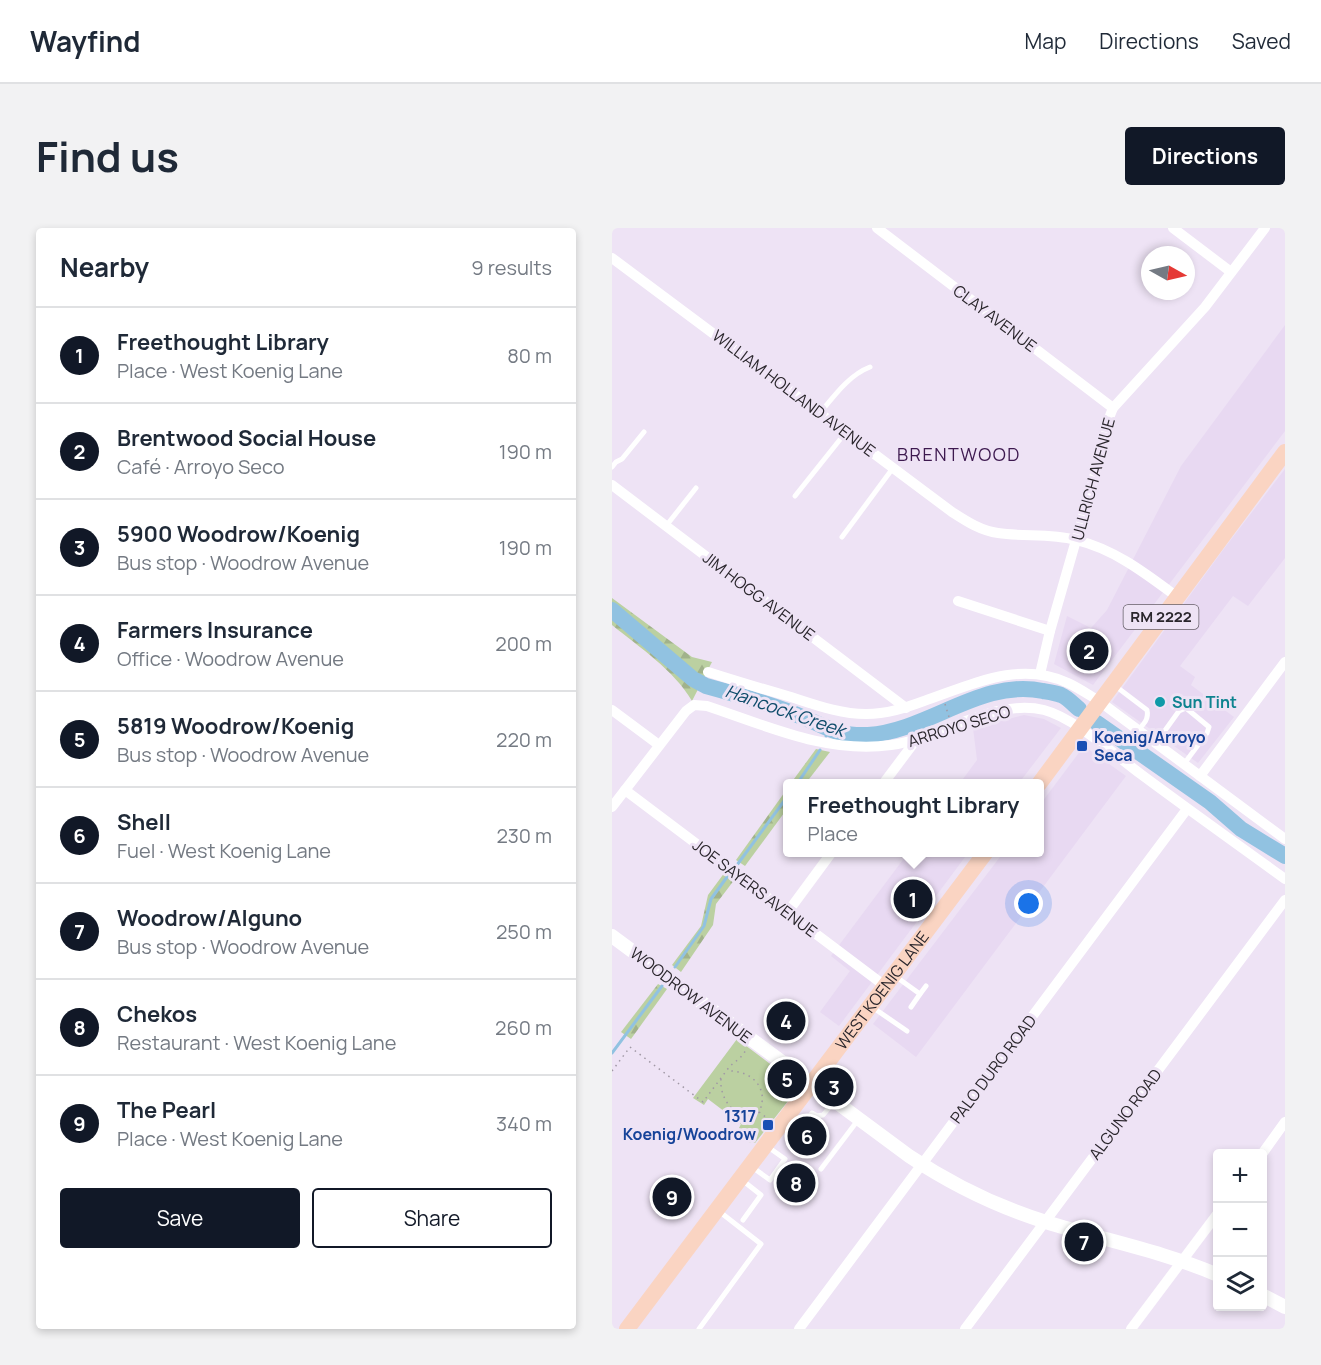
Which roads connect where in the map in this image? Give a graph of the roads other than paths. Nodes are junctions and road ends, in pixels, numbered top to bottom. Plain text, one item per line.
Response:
1 (877, 228) edge
2 (1173, 228) edge
3 (1265, 228) edge
4 (612, 258) edge
5 (1231, 272) junction
6 (870, 367) dead end
7 (1113, 408) junction
8 (820, 413) junction
9 (644, 432) dead end
10 (846, 432) junction
11 (1283, 458) edge
12 (612, 467) edge
13 (893, 468) junction
14 (612, 485) edge
15 (696, 488) dead end
16 (795, 496) dead end
17 (666, 526) junction
18 (842, 537) dead end
19 (1077, 540) junction
20 (1176, 596) junction
21 (958, 602) dead end
22 (1050, 631) junction
23 (1285, 662) edge
24 (708, 672) dead end
25 (1040, 674) junction
26 (1112, 684) junction
27 (1100, 702) junction
28 (906, 708) junction
29 (612, 711) edge
30 (1080, 729) junction
31 (1138, 730) junction
32 (916, 740) junction
33 (1156, 743) junction
34 (659, 745) junction
35 (1184, 764) junction
36 (1200, 776) junction
37 (887, 779) edge
38 (1042, 779) edge
39 (625, 790) junction
40 (612, 807) edge
41 (1187, 809) junction
42 (1285, 838) edge
43 (828, 857) edge
44 (982, 857) edge
45 (1285, 879) edge
46 (1285, 900) edge
47 (787, 913) junction
48 (612, 936) edge
49 (890, 981) junction
50 (926, 986) dead end
51 (920, 994) junction
52 (871, 1006) junction
53 (911, 1007) dead end
54 (907, 1031) dead end
55 (811, 1086) junction
56 (834, 1102) junction
57 (858, 1120) junction
58 (784, 1122) junction
59 (1285, 1122) edge
60 (766, 1145) junction
61 (1266, 1149) edge
62 (922, 1165) junction
63 (821, 1169) dead end
64 (745, 1173) junction
65 (717, 1210) junction
66 (743, 1220) dead end
67 (1213, 1220) edge
68 (1045, 1222) junction
69 (1182, 1261) junction
70 (1213, 1273) edge
71 (1267, 1297) edge
72 (1285, 1307) edge
73 (627, 1329) edge
74 (699, 1329) edge
75 (799, 1329) edge
76 (965, 1329) edge
77 (1131, 1329) edge

1 - 7 street, CLAY AVENUE
2 - 5 street
3 - 5 street, ULLRICH AVENUE
4 - 8 street, WILLIAM HOLLAND AVENUE
5 - 7 street, ULLRICH AVENUE
6 - 8 lane
7 - 19 street, ULLRICH AVENUE
8 - 10 street, WILLIAM HOLLAND AVENUE
9 - 12 lane
10 - 13 street, WILLIAM HOLLAND AVENUE
10 - 16 lane
11 - 20 main road, RM 2222
13 - 18 lane
13 - 19 street, WILLIAM HOLLAND AVENUE
14 - 17 street, JIM HOGG AVENUE
15 - 17 lane
17 - 28 street, JIM HOGG AVENUE
19 - 20 street, WILLIAM HOLLAND AVENUE
19 - 22 street, ULLRICH AVENUE
20 - 26 main road, RM 2222
21 - 22 street
22 - 25 street, ULLRICH AVENUE
23 - 36 street
24 - 28 street, ARROYO SECO
25 - 27 street, ARROYO SECO
25 - 28 street, ARROYO SECO
26 - 27 main road, RM 2222
26 - 31 lane
27 - 30 main road, RM 2222
27 - 31 street, ARROYO SECO
29 - 34 street
30 - 32 street, ARROYO SECO
30 - 38 main road, RM 2222
30 - 41 street, ARROYO SECO
31 - 33 street, ARROYO SECO
32 - 34 street, ARROYO SECO
32 - 37 street
33 - 35 street, ARROYO SECO
33 - 35 lane
34 - 39 street
35 - 36 street, ARROYO SECO
36 - 42 street, ARROYO SECO
39 - 40 street
39 - 47 street, JOE SAYERS AVENUE
41 - 45 street, ARROYO SECO
41 - 62 street, PALO DURO ROAD
43 - 47 street
44 - 49 main road, WEST KOENIG LANE
46 - 68 street, ALGUNO ROAD
47 - 49 street, JOE SAYERS AVENUE
48 - 55 street, WOODROW AVENUE
49 - 51 lane
49 - 52 main road, WEST KOENIG LANE
50 - 51 lane
51 - 53 lane
52 - 54 lane
52 - 55 main road, WEST KOENIG LANE
55 - 56 street, WOODROW AVENUE
55 - 58 main road, WEST KOENIG LANE
56 - 57 street, WOODROW AVENUE
56 - 58 lane
57 - 62 street, WOODROW AVENUE
57 - 63 lane
58 - 60 main road, WEST KOENIG LANE
59 - 61 street
60 - 64 main road, WEST KOENIG LANE
60 - 64 lane
62 - 68 street, WOODROW AVENUE
62 - 75 street, PALO DURO ROAD
64 - 65 main road, WEST KOENIG LANE
64 - 66 lane
65 - 73 main road, WEST KOENIG LANE
65 - 74 lane
67 - 69 street
68 - 69 street, WOODROW AVENUE
68 - 76 street, ALGUNO ROAD
69 - 70 street, WOODROW AVENUE
69 - 77 street
71 - 72 street

